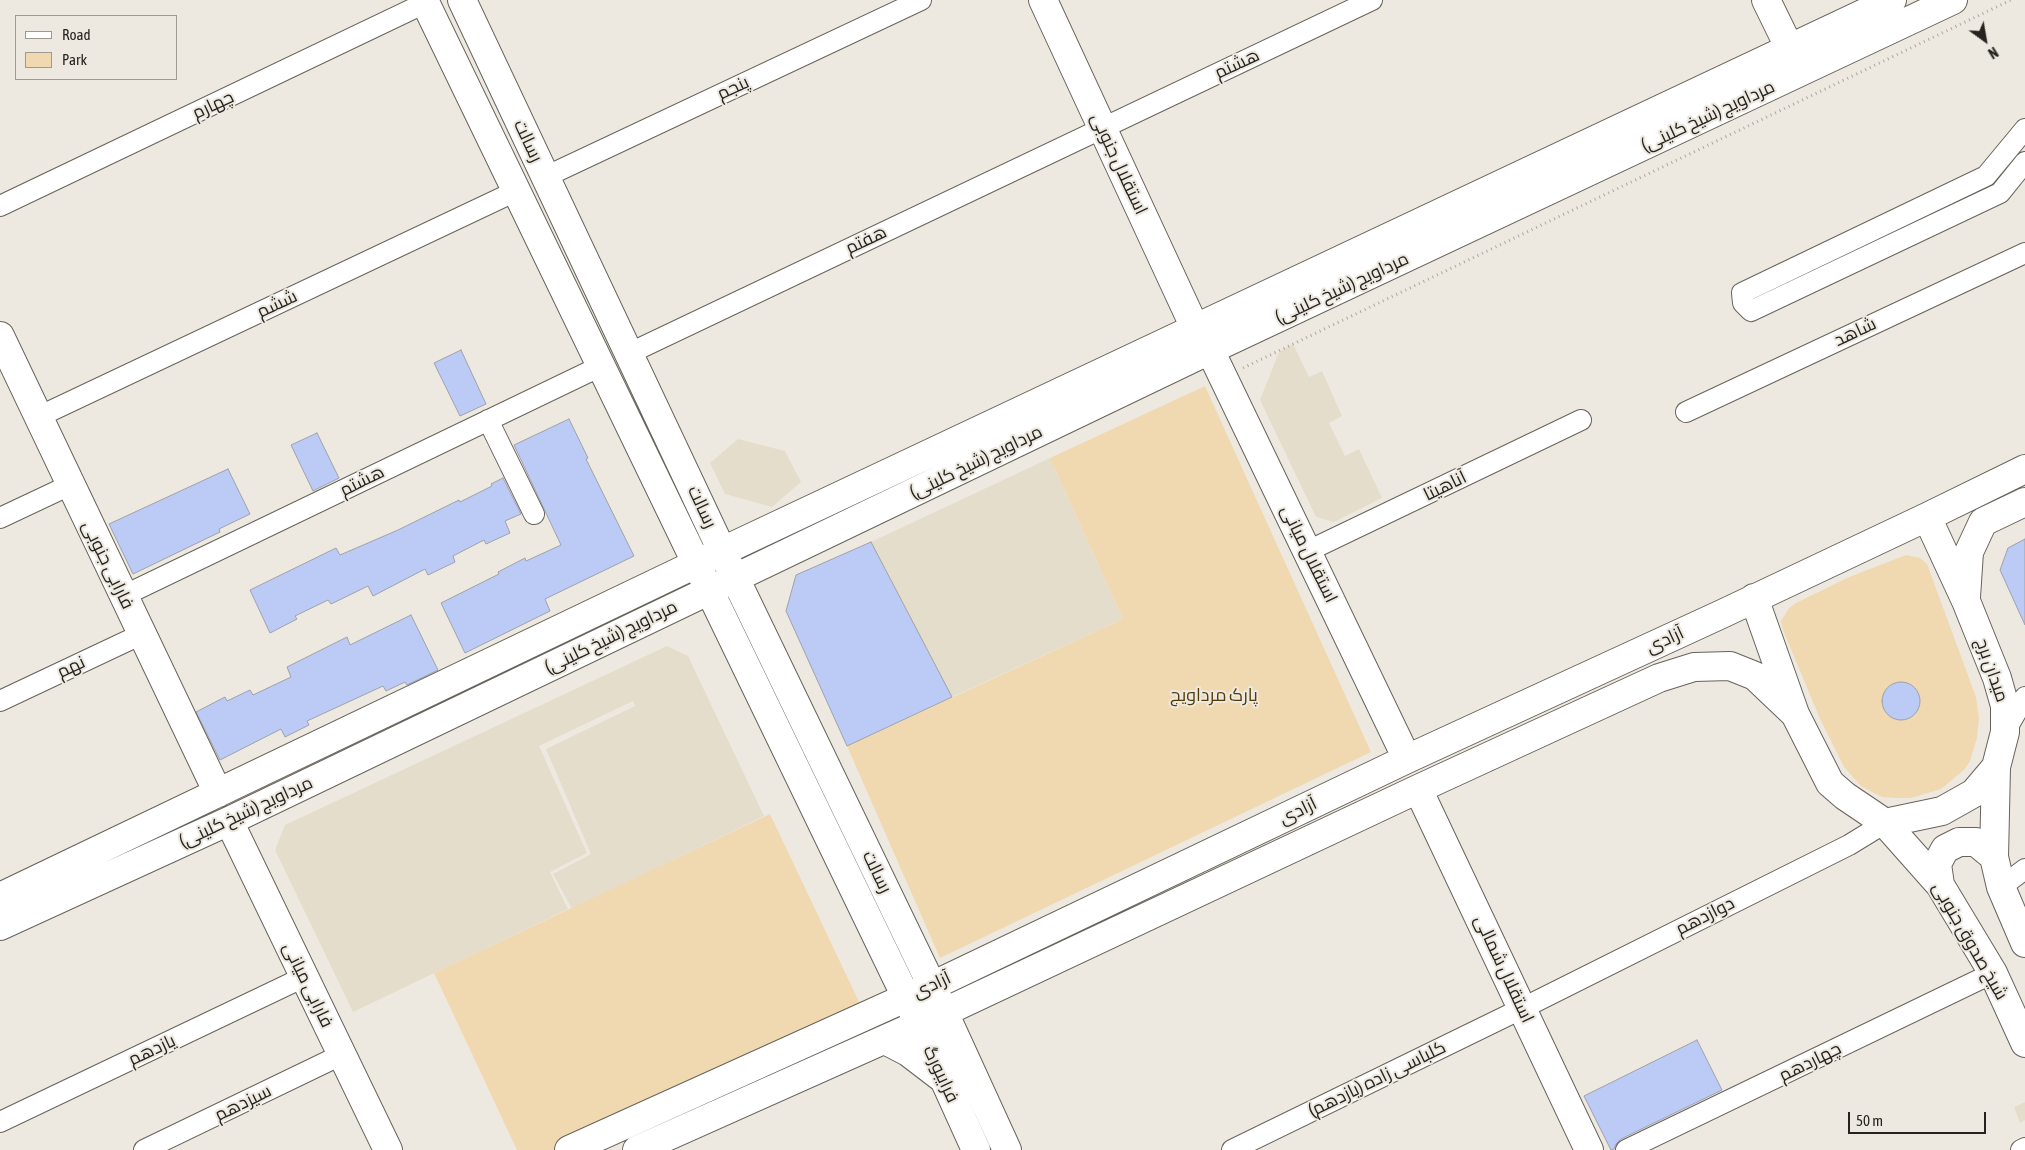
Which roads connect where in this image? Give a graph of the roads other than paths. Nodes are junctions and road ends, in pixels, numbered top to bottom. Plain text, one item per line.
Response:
1 (462, 0) edge
2 (921, 0) edge
3 (1043, 0) edge
4 (1372, 0) edge
5 (1766, 0) edge
6 (1892, 0) edge
7 (1953, 0) edge
8 (424, 2) edge
9 (1790, 49) junction
10 (1102, 128) junction
11 (2025, 129) edge
12 (2025, 162) edge
13 (545, 177) junction
14 (516, 191) junction
15 (0, 206) edge
16 (2025, 253) edge
17 (1195, 328) junction
18 (0, 336) edge
19 (1210, 350) junction
20 (630, 353) junction
21 (601, 366) junction
22 (1686, 412) dead end
23 (38, 417) junction
24 (488, 420) junction
25 (1581, 420) dead end
26 (2025, 469) edge
27 (70, 486) junction
28 (2025, 502) edge
29 (534, 514) dead end
30 (1927, 517) junction
31 (0, 518) edge
32 (722, 551) junction
33 (1308, 552) junction
34 (695, 564) junction
35 (736, 577) junction
36 (709, 590) junction
37 (123, 596) junction
38 (1754, 598) junction
39 (1966, 601) junction
40 (142, 634) junction
41 (2025, 697) edge
42 (0, 700) edge
43 (1795, 714) junction
44 (2004, 732) junction
45 (1407, 758) junction
46 (1996, 767) junction
47 (1418, 789) junction
48 (218, 793) junction
49 (229, 821) junction
50 (1885, 823) junction
51 (1994, 856) junction
52 (2025, 869) edge
53 (1940, 885) junction
54 (2001, 887) junction
55 (0, 896) edge
56 (0, 926) edge
57 (2025, 943) edge
58 (913, 947) junction
59 (886, 957) junction
60 (975, 966) junction
61 (1993, 973) junction
62 (304, 978) junction
63 (932, 986) junction
64 (993, 990) junction
65 (906, 998) junction
66 (1523, 1008) junction
67 (944, 1013) junction
68 (865, 1015) junction
69 (919, 1024) junction
70 (885, 1040) junction
71 (2025, 1043) edge
72 (960, 1048) junction
73 (341, 1055) junction
74 (944, 1080) junction
75 (0, 1122) edge
76 (2025, 1148) edge
77 (144, 1150) edge
78 (388, 1150) edge
79 (569, 1150) edge
80 (637, 1150) edge
81 (976, 1150) edge
82 (1007, 1150) edge
83 (1232, 1150) edge
84 (1589, 1150) edge
85 (1626, 1150) edge
86 (2021, 1150) edge

1 - 13 main road, رسالت
2 - 13 street, پنجم
3 - 10 main road, استقلال جنوبی
4 - 10 street, هشتم
5 - 9 main road
6 - 9 main road, مرداویج (شیخ کلینی)
7 - 19 main road, مرداویج (شیخ کلینی)
8 - 14 main road, رسالت
8 - 15 street, چهارم
9 - 17 main road, مرداویج (شیخ کلینی)
10 - 17 main road, استقلال جنوبی
10 - 20 street, هفتم
11 - 12 street
13 - 20 main road, رسالت
14 - 21 main road, رسالت
14 - 23 street, ششم
16 - 22 street, شاهد
17 - 32 main road, مرداویج (شیخ کلینی)
18 - 23 main road, فارابی جنوبی
19 - 33 main road, استقلال میانی
19 - 35 main road, مرداویج (شیخ کلینی)
20 - 32 main road, رسالت
21 - 24 street, هشتم
21 - 34 main road, رسالت
23 - 27 main road, فارابی جنوبی
24 - 29 street
24 - 37 street, هشتم
25 - 33 street, آناهیتا
26 - 30 main road, آزادی
27 - 31 street
27 - 37 main road, فارابی جنوبی
28 - 39 main road
30 - 38 main road, آزادی
30 - 39 main road, میدان برج
32 - 34 main road, مرداویج (شیخ کلینی)
32 - 35 main road, رسالت
33 - 45 main road, استقلال میانی
34 - 36 main road
34 - 48 main road, مرداویج (شیخ کلینی)
35 - 36 main road, مرداویج (شیخ کلینی)
35 - 58 main road, رسالت
36 - 49 main road, مرداویج (شیخ کلینی)
36 - 59 main road, رسالت
37 - 40 main road, فارابی جنوبی
38 - 43 main road
38 - 45 main road, آزادی
39 - 44 main road, میدان برج
40 - 42 street, نهم
40 - 48 main road, فارابی جنوبی
41 - 44 street
43 - 47 main road, آزادی
43 - 50 main road
44 - 46 main road, میدان برج
45 - 60 main road, آزادی
46 - 50 main road, میدان برج
46 - 51 main road
47 - 64 main road, آزادی
47 - 66 main road, استقلال شمالی
48 - 55 main road, مرداویج (شیخ کلینی)
49 - 56 main road, مرداویج (شیخ کلینی)
49 - 62 main road, فارابی میانی
50 - 53 main road, شیخ صدوق جنوبی
50 - 66 street, دوازدهم
51 - 53 main road
51 - 54 main road
52 - 54 street
53 - 61 main road, شیخ صدوق جنوبی
54 - 57 main road
58 - 60 main road
58 - 63 main road, رسالت
59 - 65 main road, رسالت
59 - 68 main road
60 - 63 main road, آزادی
61 - 71 main road, شیخ صدوق جنوبی
61 - 85 street, چهاردهم
62 - 73 main road, فارابی میانی
62 - 75 street, یازدهم
63 - 65 main road, آزادی
63 - 67 main road, رسالت
64 - 67 main road, آزادی
64 - 72 main road
65 - 68 main road, آزادی
65 - 69 main road, فرایبورگ
66 - 83 street, کلباسی زاده (یازدهم)
66 - 84 main road, استقلال شمالی
67 - 69 main road, آزادی
67 - 72 main road, فرایبورگ
68 - 79 main road, آزادی
69 - 70 main road, آزادی
69 - 74 main road, فرایبورگ
70 - 74 main road
70 - 80 main road, آزادی
72 - 82 main road, فرایبورگ
73 - 77 street, سیزدهم
73 - 78 main road, فارابی میانی
74 - 81 main road, فرایبورگ
76 - 86 street

